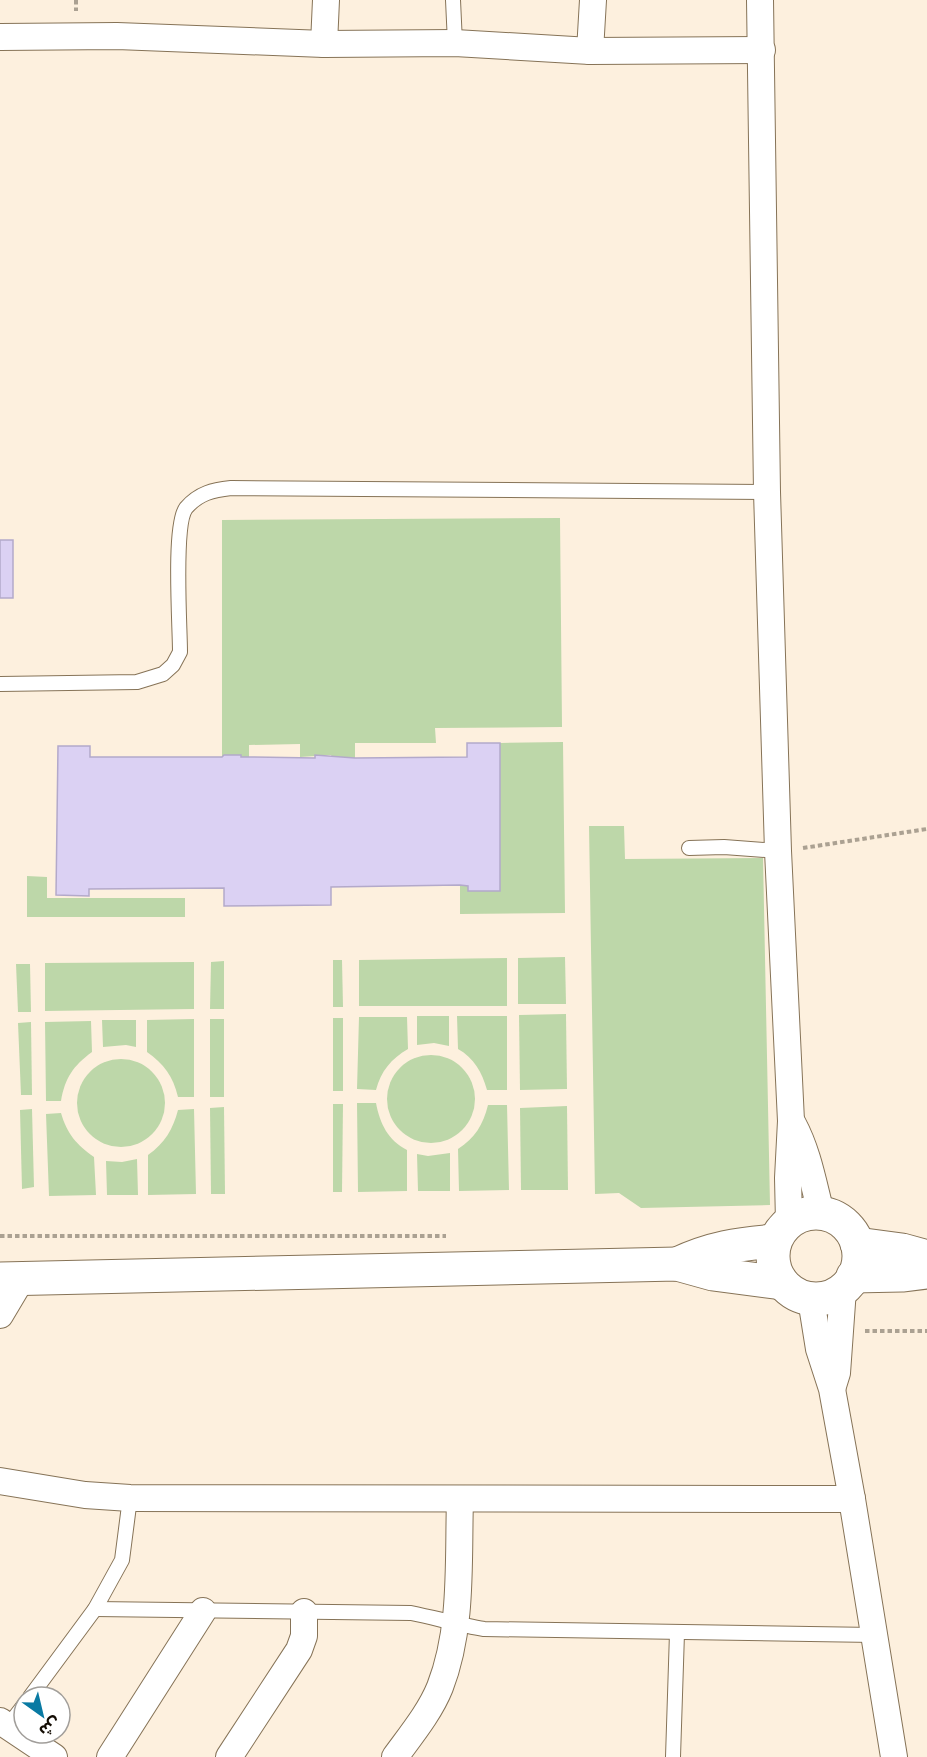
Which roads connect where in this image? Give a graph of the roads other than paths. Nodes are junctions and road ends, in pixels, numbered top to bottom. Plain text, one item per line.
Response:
1 (326, 0) edge
2 (453, 0) edge
3 (593, 0) edge
4 (760, 0) edge
5 (0, 37) edge
6 (455, 43) junction
7 (324, 44) junction
8 (762, 50) junction
9 (590, 51) junction
10 (766, 492) junction
11 (0, 684) edge
12 (689, 848) dead end
13 (778, 851) junction
14 (791, 1121) junction
15 (821, 1213) junction
16 (782, 1232) junction
17 (857, 1244) junction
18 (927, 1257) edge
19 (677, 1264) junction
20 (927, 1272) edge
21 (11, 1278) edge
22 (782, 1283) junction
23 (848, 1283) junction
24 (811, 1299) junction
25 (0, 1315) edge
26 (832, 1389) junction
27 (0, 1481) edge
28 (130, 1498) junction
29 (460, 1499) junction
30 (852, 1499) junction
31 (95, 1609) junction
32 (203, 1611) junction
33 (304, 1612) junction
34 (456, 1624) junction
35 (677, 1633) junction
36 (874, 1635) junction
37 (39, 1685) edge
38 (4, 1724) edge
39 (54, 1757) edge
40 (110, 1757) edge
41 (229, 1757) edge
42 (395, 1757) edge
43 (673, 1757) edge
44 (894, 1757) edge

1 - 7 street
2 - 6 lane
3 - 9 street
4 - 8 street
5 - 7 street
6 - 7 street
6 - 9 street
8 - 9 street
8 - 10 street
10 - 11 lane
10 - 13 street
12 - 13 lane
13 - 14 street
14 - 15 street
14 - 16 street
15 - 16 main road
15 - 17 main road
16 - 19 main road
16 - 22 main road
17 - 18 main road
17 - 23 main road
19 - 21 main road
19 - 22 main road
20 - 23 main road
21 - 25 street
22 - 24 main road
23 - 24 main road
23 - 26 street
24 - 26 street
26 - 30 street
27 - 28 street
28 - 29 street
28 - 31 lane
29 - 30 street
29 - 34 street
30 - 36 street
31 - 32 lane
31 - 37 lane
32 - 33 lane
32 - 40 street
33 - 34 lane
33 - 41 street
34 - 35 lane
34 - 42 street
35 - 36 lane
35 - 43 lane
36 - 44 street
38 - 39 street

